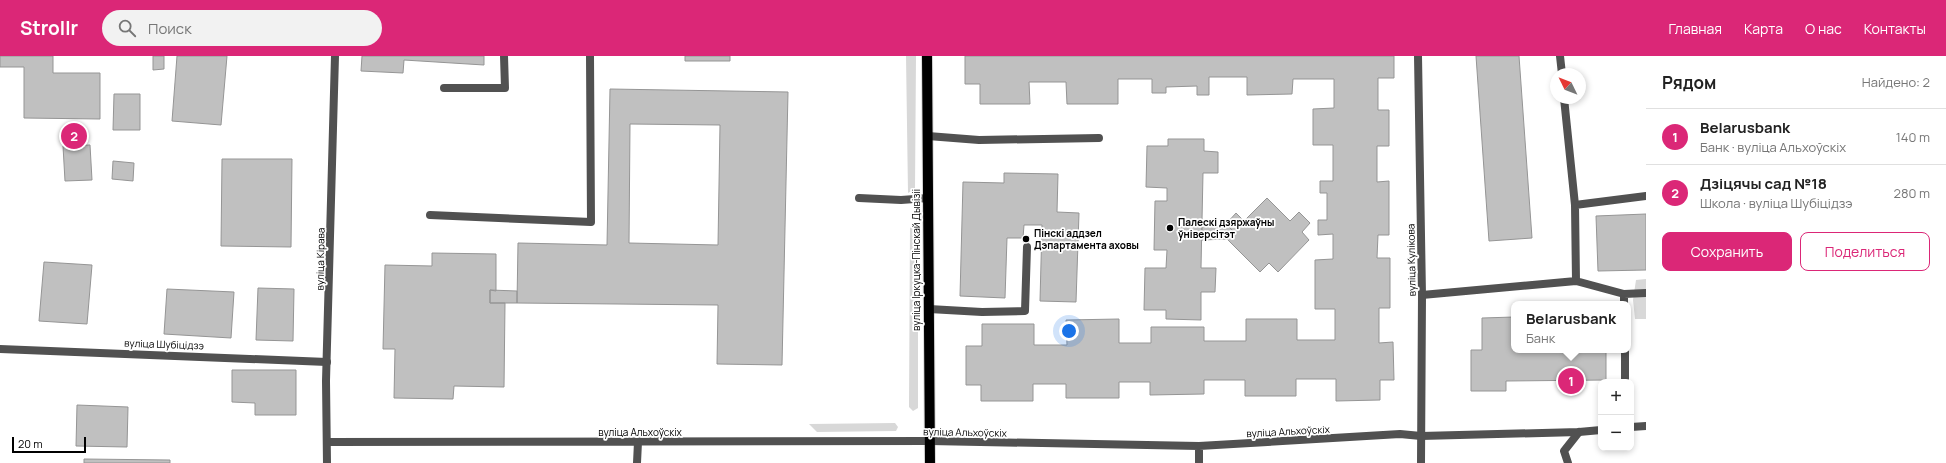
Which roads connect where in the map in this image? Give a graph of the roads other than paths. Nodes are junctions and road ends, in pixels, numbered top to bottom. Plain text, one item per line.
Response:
1 (335, 56) edge
2 (504, 56) edge
3 (590, 56) edge
4 (927, 56) edge
5 (1418, 56) edge
6 (1560, 56) edge
7 (1561, 68) edge
8 (444, 88) dead end
9 (1565, 104) edge
10 (928, 136) junction
11 (1099, 138) dead end
12 (1646, 196) edge
13 (859, 198) dead end
14 (928, 198) junction
15 (1575, 205) junction
16 (430, 215) dead end
17 (1027, 247) dead end
18 (1576, 281) junction
19 (1646, 293) edge
20 (1624, 294) junction
21 (1422, 295) junction
22 (1624, 301) edge
23 (929, 309) junction
24 (0, 349) edge
25 (1625, 353) edge
26 (327, 362) junction
27 (1625, 379) edge
28 (1646, 426) edge
29 (1634, 427) edge
30 (1598, 430) edge
31 (1579, 432) junction
32 (1421, 436) junction
33 (930, 441) junction
34 (327, 442) junction
35 (638, 442) junction
36 (1199, 446) junction
37 (327, 463) edge
38 (637, 463) edge
39 (930, 463) edge
40 (1200, 463) edge
41 (1421, 463) edge
42 (1568, 463) edge

1 - 26 street, вуліца Кірава
2 - 8 street
3 - 16 street
4 - 10 main road, вуліца Іркуцка-Пінскай Дывізіі
5 - 21 street, вуліца Кулікова
6 - 7 street
9 - 15 street
10 - 11 street
10 - 14 main road, вуліца Іркуцка-Пінскай Дывізіі
12 - 15 street
13 - 14 street
14 - 23 main road, вуліца Іркуцка-Пінскай Дывізіі
15 - 18 street
17 - 23 street
18 - 20 street
18 - 21 street
19 - 20 street
20 - 22 street
21 - 32 street, вуліца Кулікова
23 - 33 main road, вуліца Іркуцка-Пінскай Дывізіі
24 - 26 street, вуліца Шубіцідзэ
25 - 27 street
26 - 34 street, вуліца Кірава
28 - 29 street
30 - 31 street, вуліца Альхоўскіх
31 - 32 street, вуліца Альхоўскіх
31 - 42 street
32 - 36 street, вуліца Альхоўскіх
32 - 41 street, вуліца Кулікова
33 - 35 street, вуліца Альхоўскіх
33 - 36 street, вуліца Альхоўскіх
33 - 39 main road, вуліца Іркуцка-Пінскай Дывізіі
34 - 35 street, вуліца Альхоўскіх
34 - 37 street, вуліца Кірава
35 - 38 street
36 - 40 street

